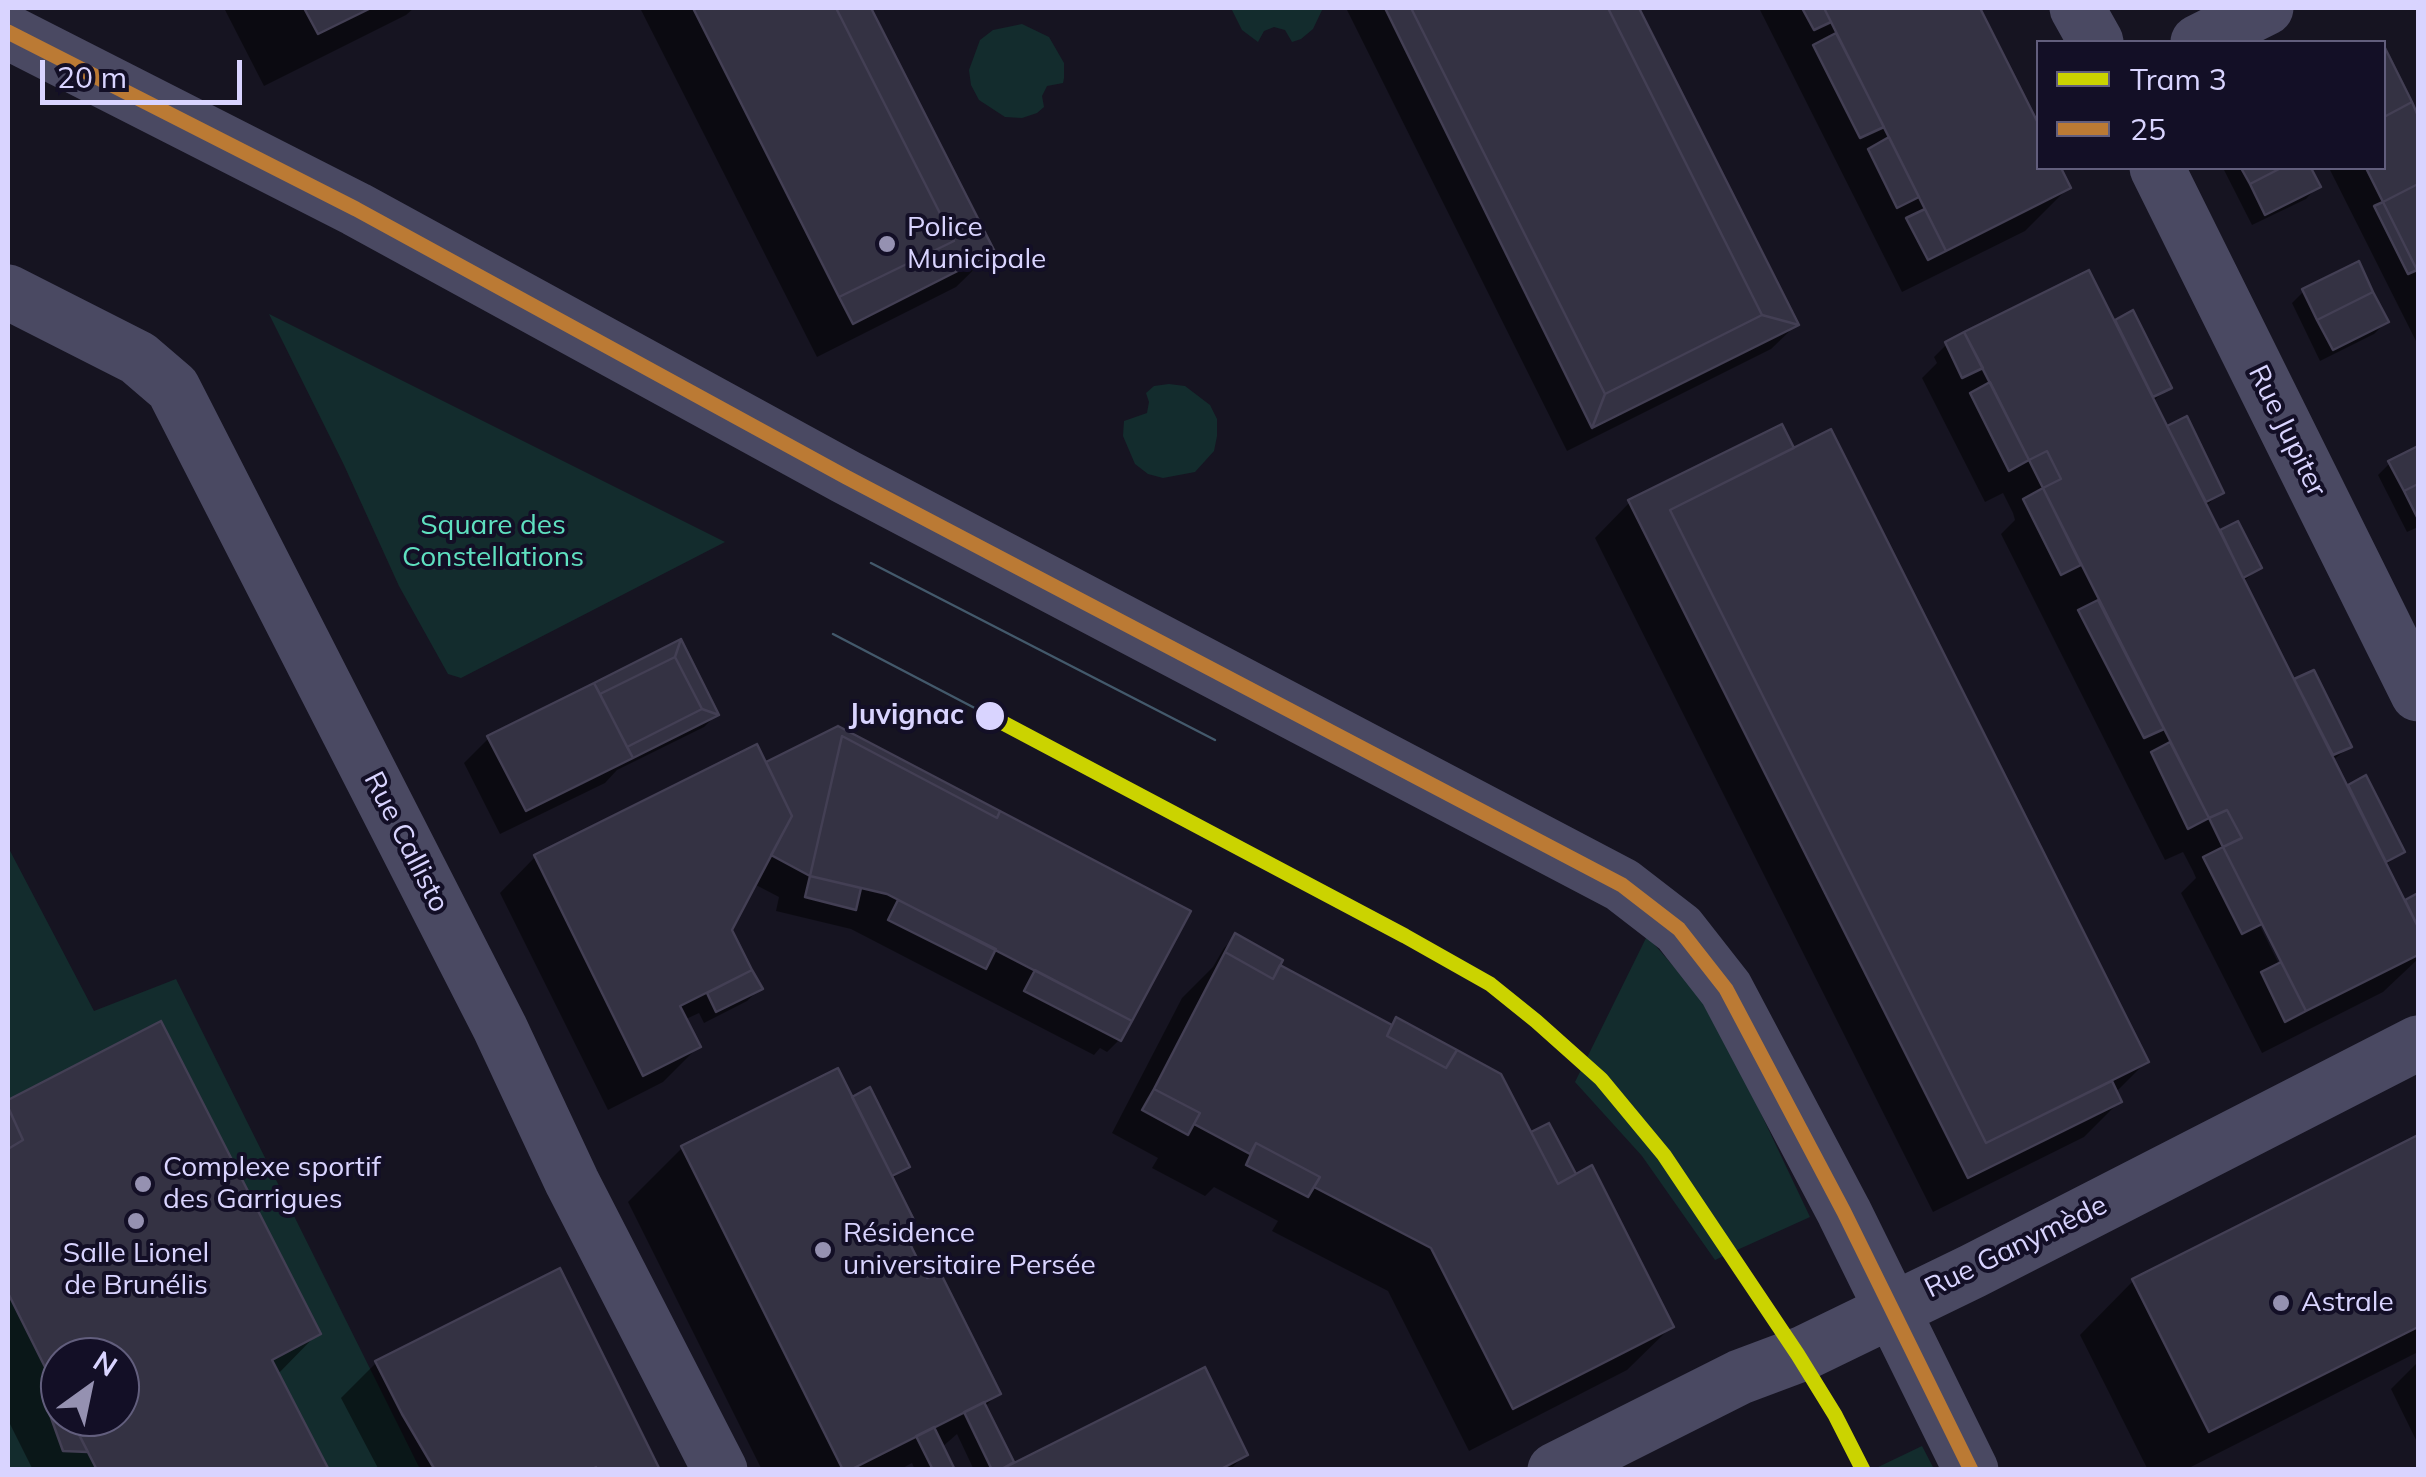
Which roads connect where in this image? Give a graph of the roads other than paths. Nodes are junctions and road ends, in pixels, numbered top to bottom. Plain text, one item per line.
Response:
1 (2077, 8) edge
2 (2266, 8) edge
3 (8, 32) edge
4 (2095, 40) edge
5 (2202, 40) edge
6 (2158, 170) edge
7 (8, 292) edge
8 (2418, 694) edge
9 (2418, 1043) edge
10 (1892, 1308) junction
11 (720, 1470) edge
12 (1556, 1470) edge
13 (1972, 1470) edge

1 - 4 street
2 - 5 street
3 - 10 street
6 - 8 street, Rue Jupiter
7 - 11 street, Rue Callisto
9 - 10 street, Rue Ganymède
10 - 12 street, Rue Ganymède
10 - 13 street

